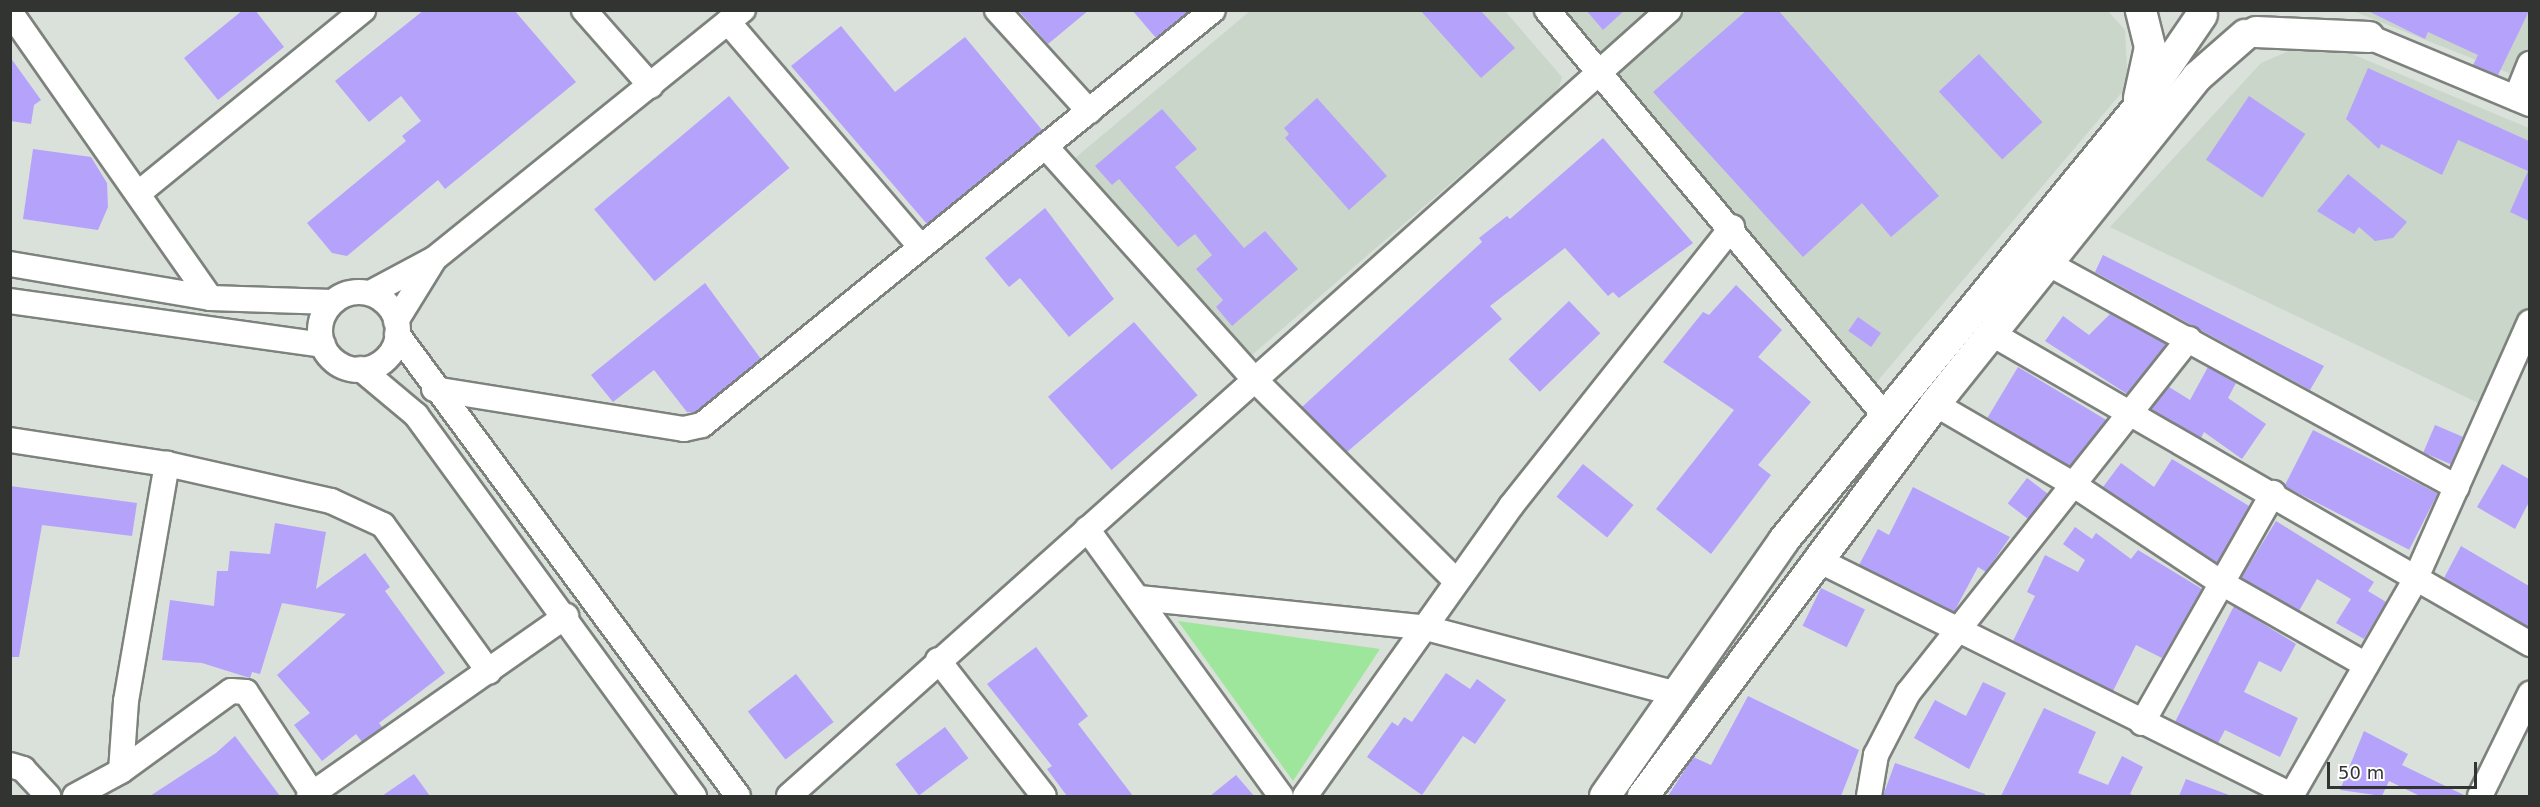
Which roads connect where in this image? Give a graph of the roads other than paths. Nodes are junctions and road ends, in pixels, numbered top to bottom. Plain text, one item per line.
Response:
1 (363, 10) edge
2 (584, 10) edge
3 (997, 10) edge
4 (1213, 10) edge
5 (1546, 10) edge
6 (1669, 10) edge
7 (2141, 10) edge
8 (2282, 10) edge
9 (2319, 10) edge
10 (14, 13) edge
11 (2201, 13) edge
12 (735, 16) edge
13 (2251, 33) junction
14 (2369, 37) junction
15 (2529, 64) edge
16 (1597, 70) junction
17 (651, 86) junction
18 (2523, 101) edge
19 (1089, 111) junction
20 (2129, 119) junction
21 (1045, 146) junction
22 (140, 192) junction
23 (1732, 227) junction
24 (921, 247) junction
25 (434, 259) junction
26 (10, 264) edge
27 (2049, 264) junction
28 (370, 293) junction
29 (210, 298) junction
30 (10, 301) edge
31 (332, 302) junction
32 (2529, 322) edge
33 (397, 328) junction
34 (1994, 335) junction
35 (2189, 339) junction
36 (323, 345) junction
37 (360, 369) junction
38 (1255, 380) junction
39 (434, 389) junction
40 (1935, 404) junction
41 (2133, 412) junction
42 (1886, 417) junction
43 (10, 440) edge
44 (167, 464) junction
45 (2074, 484) junction
46 (2457, 487) junction
47 (2273, 493) junction
48 (1087, 530) junction
49 (1816, 559) junction
50 (2415, 580) junction
51 (1456, 581) junction
52 (2220, 582) junction
53 (1139, 598) junction
54 (566, 616) junction
55 (1422, 627) junction
56 (1955, 632) junction
57 (2529, 644) edge
58 (938, 660) junction
59 (2367, 665) junction
60 (489, 672) junction
61 (1673, 693) junction
62 (2529, 694) edge
63 (2142, 723) junction
64 (10, 765) edge
65 (121, 771) junction
66 (48, 796) edge
67 (75, 796) edge
68 (312, 796) edge
69 (694, 796) edge
70 (738, 796) edge
71 (789, 796) edge
72 (1044, 796) edge
73 (1281, 796) edge
74 (1305, 796) edge
75 (1605, 796) edge
76 (1643, 796) edge
77 (1869, 796) edge
78 (2291, 796) edge
79 (2480, 796) edge

1 - 22 street
2 - 17 street
3 - 19 street
4 - 19 street
5 - 16 street
6 - 16 street
7 - 20 main road
8 - 13 main road
9 - 14 main road
10 - 22 street
11 - 13 main road
11 - 20 main road
12 - 17 street
12 - 24 street
13 - 14 main road
13 - 27 main road
14 - 18 street
15 - 18 street
16 - 23 street
16 - 38 street
17 - 25 street
19 - 21 street
20 - 42 main road
21 - 24 street
21 - 38 street
22 - 29 street
23 - 42 street
23 - 51 street
24 - 39 street
25 - 28 street
25 - 33 street
26 - 29 street
27 - 34 main road
27 - 35 street
28 - 31 street
28 - 33 street
29 - 31 street
30 - 36 street
31 - 36 street
32 - 46 street
33 - 37 street
33 - 39 street
34 - 40 main road
34 - 41 street
35 - 41 street
35 - 46 street
36 - 37 street
37 - 54 street
38 - 48 street
38 - 51 street
39 - 70 street
40 - 45 street
40 - 49 main road
41 - 45 street
41 - 47 street
42 - 61 main road
43 - 44 street
44 - 60 street
44 - 65 street
45 - 52 street
45 - 56 street
46 - 50 street
47 - 50 street
47 - 52 street
48 - 53 street
48 - 58 street
49 - 56 street
49 - 76 main road
50 - 57 street
50 - 59 street
51 - 55 street
52 - 59 street
52 - 63 street
53 - 55 street
53 - 73 street
54 - 60 street
54 - 69 street
55 - 61 street
55 - 74 street
56 - 63 street
56 - 77 street
58 - 71 street
58 - 72 street
59 - 78 street
60 - 68 street
61 - 75 main road
62 - 79 street
63 - 78 street
64 - 66 street
65 - 67 street
65 - 68 street

